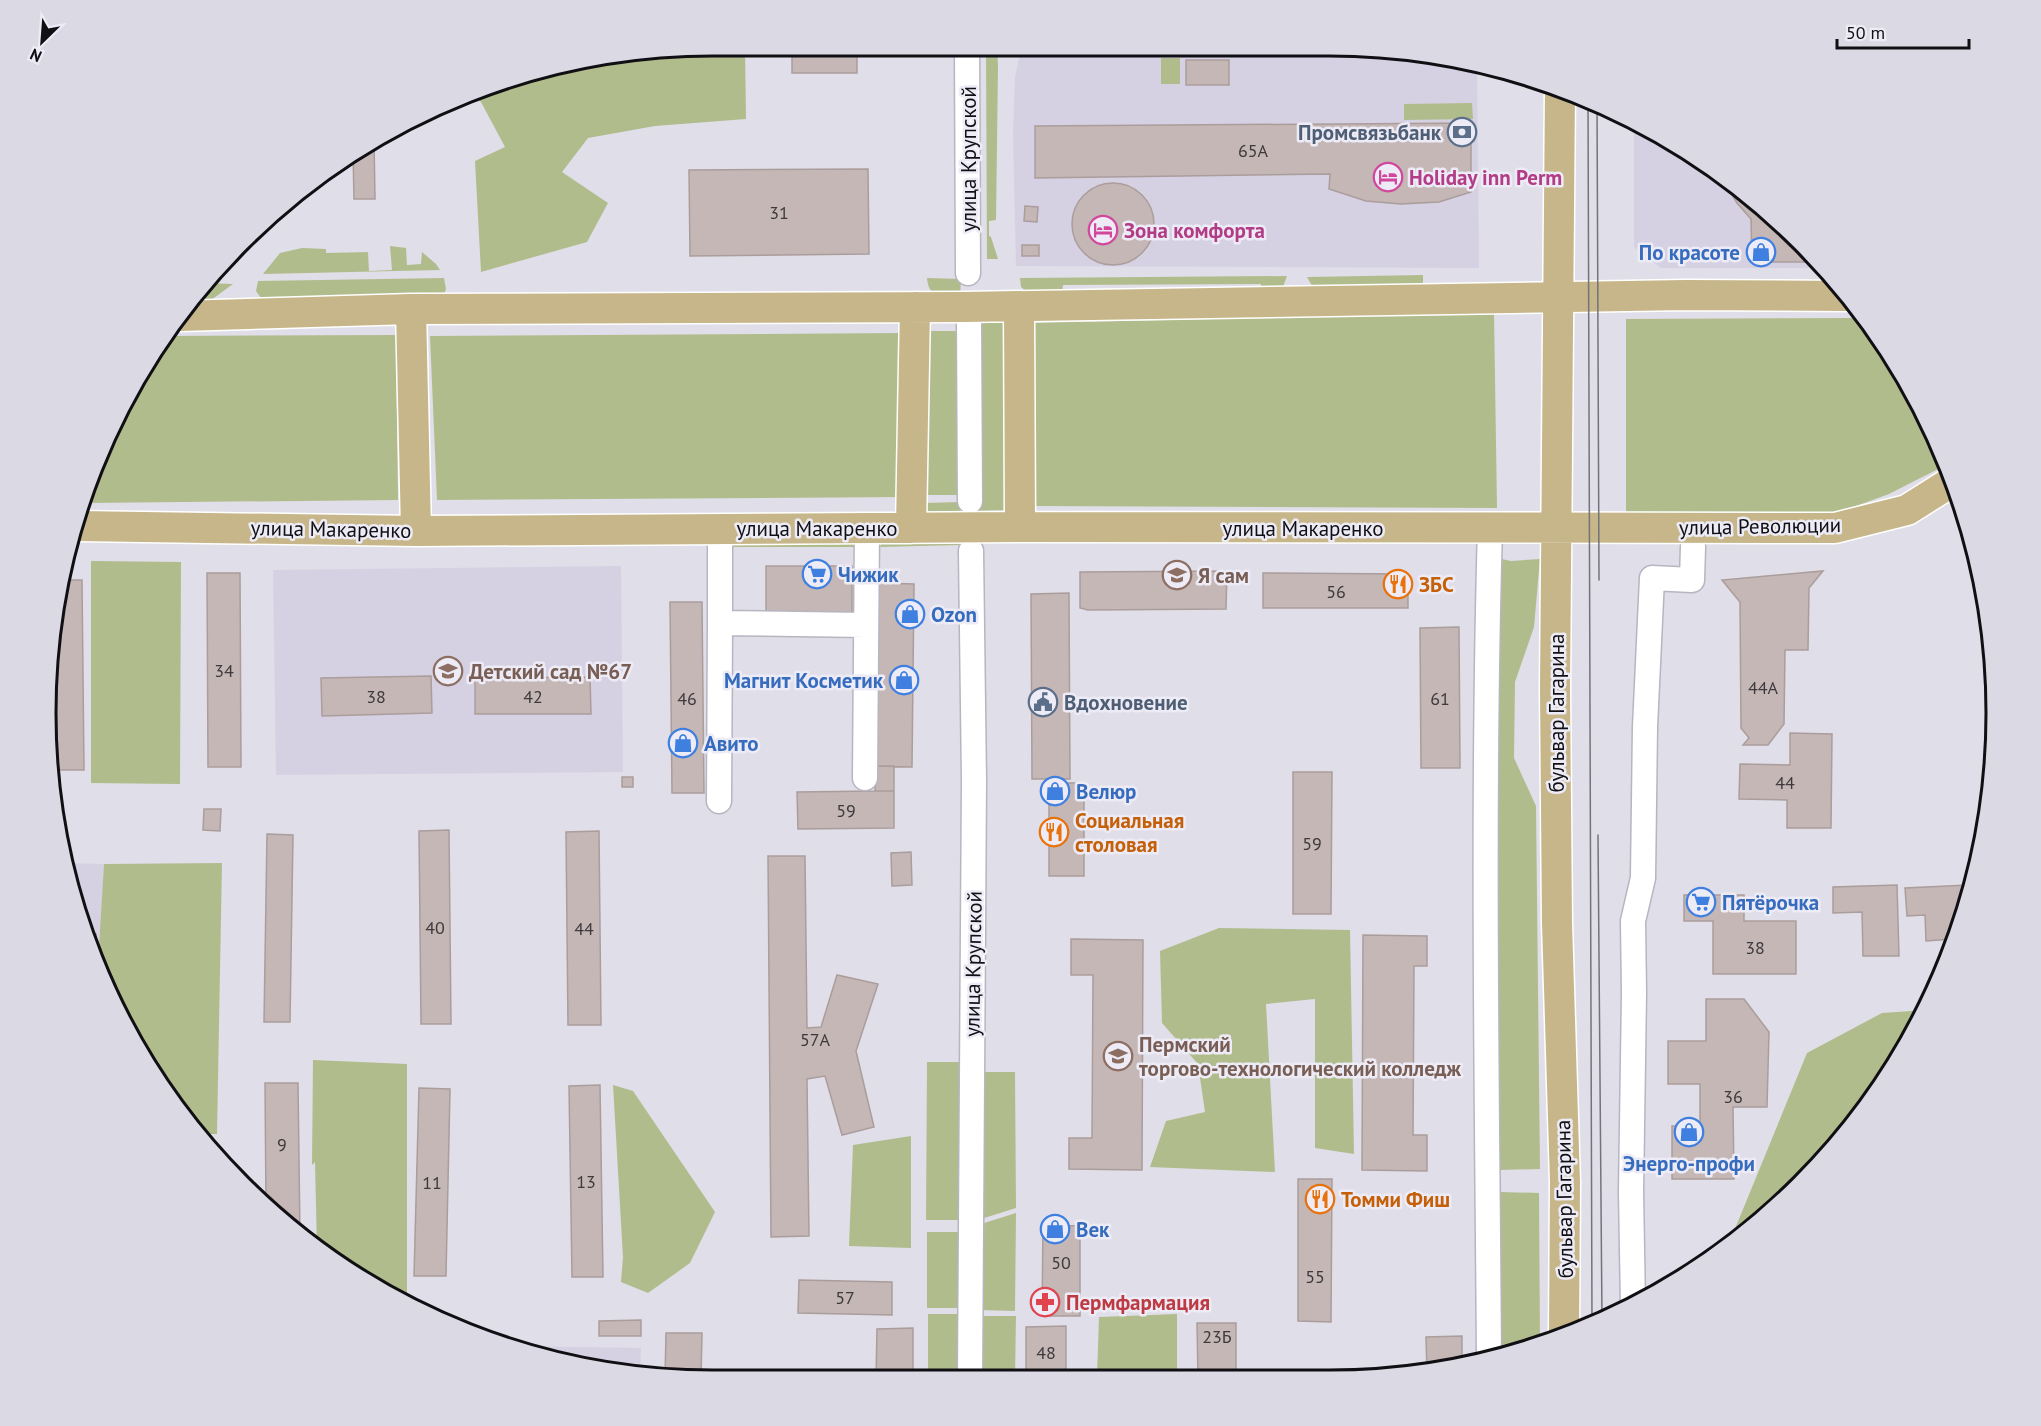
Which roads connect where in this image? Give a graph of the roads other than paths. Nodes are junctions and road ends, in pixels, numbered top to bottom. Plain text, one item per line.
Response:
1 (968, 56) edge
2 (1560, 98) edge
3 (968, 273) dead end
4 (1836, 296) edge
5 (1559, 298) junction
6 (1019, 306) junction
7 (915, 308) junction
8 (411, 309) junction
9 (189, 316) edge
10 (969, 320) dead end
11 (1944, 485) edge
12 (970, 501) dead end
13 (83, 526) edge
14 (1020, 527) junction
15 (1557, 527) junction
16 (867, 528) junction
17 (911, 528) junction
18 (1490, 528) junction
19 (720, 529) junction
20 (416, 531) junction
21 (1693, 547) dead end
22 (971, 551) dead end
23 (720, 623) junction
24 (866, 625) junction
25 (865, 778) dead end
26 (719, 801) dead end
27 (1633, 1295) edge
28 (1564, 1326) edge
29 (1489, 1350) edge
30 (970, 1370) edge

1 - 3 street, улица Крупской
2 - 5 main road, бульвар Гагарина
4 - 5 main road
5 - 6 main road
5 - 15 main road, бульвар Гагарина
6 - 7 main road
6 - 14 main road
7 - 8 main road
7 - 17 main road
8 - 9 main road
8 - 20 main road
10 - 12 street
11 - 15 main road, улица Революции
13 - 20 main road, улица Макаренко
14 - 17 main road, улица Макаренко
14 - 18 main road, улица Макаренко
15 - 18 main road, улица Макаренко
15 - 28 main road, бульвар Гагарина
16 - 17 main road, улица Макаренко
16 - 19 main road, улица Макаренко
16 - 24 street
18 - 29 street
19 - 20 main road, улица Макаренко
19 - 23 street
21 - 27 street
22 - 30 street, улица Крупской
23 - 24 street
23 - 26 street
24 - 25 street

